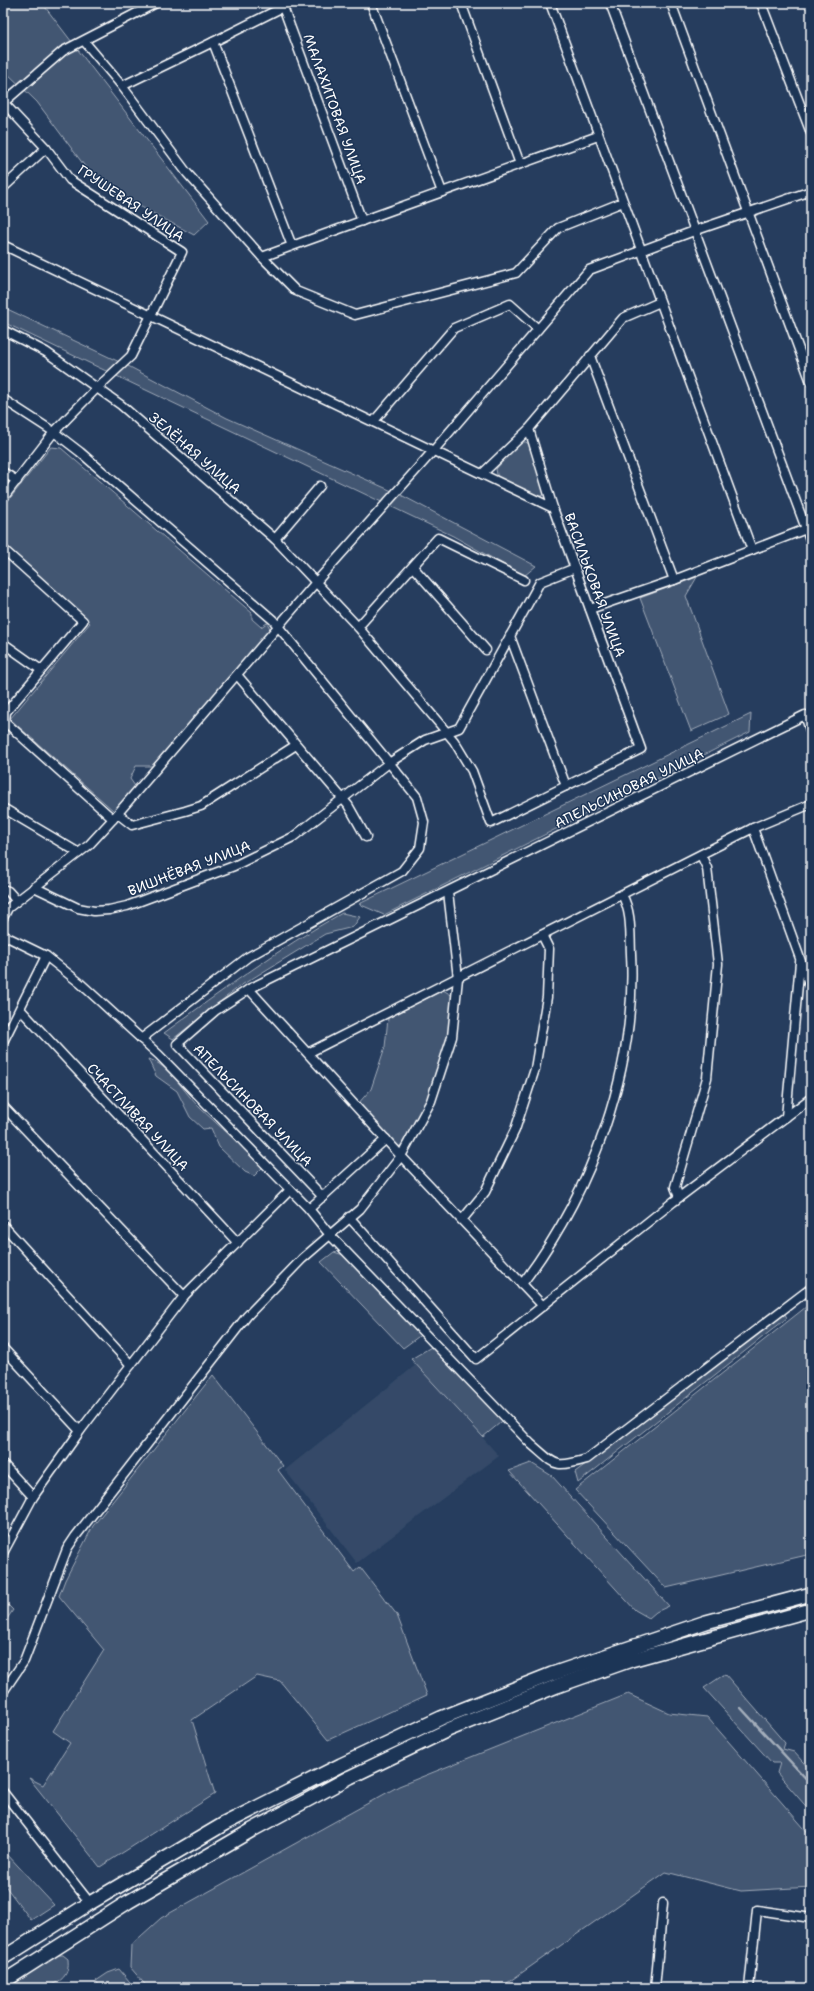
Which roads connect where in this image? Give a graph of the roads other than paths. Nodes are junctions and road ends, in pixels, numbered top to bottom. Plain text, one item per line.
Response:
1 (156, 3) edge
2 (291, 3) edge
3 (371, 3) edge
4 (461, 3) edge
5 (550, 3) edge
6 (610, 3) edge
7 (670, 3) edge
8 (761, 3) edge
9 (283, 7) junction
10 (84, 41) junction
11 (213, 42) junction
12 (122, 86) junction
13 (3, 102) edge
14 (811, 133) edge
15 (598, 136) junction
16 (46, 148) junction
17 (520, 164) junction
18 (3, 188) edge
19 (811, 191) edge
20 (442, 192) junction
21 (623, 202) junction
22 (749, 213) junction
23 (362, 221) junction
24 (694, 231) junction
25 (3, 245) edge
26 (292, 246) junction
27 (640, 250) junction
28 (262, 257) junction
29 (660, 302) junction
30 (152, 315) junction
31 (538, 329) junction
32 (3, 330) edge
33 (590, 356) junction
34 (811, 382) edge
35 (97, 388) junction
36 (3, 398) edge
37 (374, 421) junction
38 (529, 429) junction
39 (54, 432) junction
40 (434, 450) junction
41 (3, 472) edge
42 (482, 474) junction
43 (17, 480) junction
44 (320, 486) dead end
45 (3, 498) edge
46 (553, 508) junction
47 (806, 529) junction
48 (275, 539) junction
49 (811, 542) edge
50 (3, 549) edge
51 (752, 550) junction
52 (413, 567) junction
53 (575, 568) junction
54 (524, 580) dead end
55 (674, 580) junction
56 (317, 582) junction
57 (590, 609) junction
58 (280, 627) junction
59 (358, 627) junction
60 (510, 636) junction
61 (3, 643) edge
62 (486, 650) dead end
63 (41, 670) junction
64 (238, 676) junction
65 (4, 720) edge
66 (446, 733) junction
67 (811, 733) edge
68 (296, 745) junction
69 (389, 762) junction
70 (566, 786) junction
71 (342, 799) junction
72 (811, 804) edge
73 (3, 808) edge
74 (116, 817) junction
75 (753, 828) junction
76 (366, 837) dead end
77 (79, 853) junction
78 (701, 855) junction
79 (34, 887) junction
80 (3, 889) edge
81 (448, 892) junction
82 (622, 894) junction
83 (17, 901) junction
84 (3, 918) edge
85 (3, 935) edge
86 (542, 935) junction
87 (46, 956) junction
88 (800, 961) junction
89 (458, 978) junction
90 (249, 989) junction
91 (811, 989) edge
92 (20, 1009) junction
93 (141, 1039) junction
94 (3, 1042) edge
95 (308, 1053) junction
96 (811, 1098) edge
97 (3, 1106) edge
98 (786, 1117) junction
99 (386, 1139) junction
100 (402, 1156) junction
101 (290, 1190) junction
102 (323, 1197) junction
103 (679, 1198) junction
104 (309, 1209) junction
105 (349, 1217) junction
106 (462, 1220) junction
107 (3, 1225) edge
108 (330, 1235) junction
109 (238, 1243) junction
110 (522, 1284) junction
111 (811, 1288) edge
112 (184, 1296) junction
113 (543, 1306) junction
114 (3, 1348) edge
115 (131, 1365) junction
116 (80, 1432) junction
117 (3, 1464) edge
118 (33, 1497) junction
119 (3, 1553) edge
120 (811, 1594) edge
121 (784, 1601) junction
122 (811, 1610) edge
123 (787, 1617) junction
124 (3, 1692) edge
125 (3, 1792) edge
126 (90, 1903) junction
127 (663, 1903) dead end
128 (811, 1918) edge
129 (3, 1958) edge
130 (3, 1982) edge
131 (655, 1988) edge
132 (749, 1988) edge

1 - 10 street
2 - 9 street
3 - 20 street
4 - 17 street
5 - 15 street
6 - 24 street
7 - 22 street
8 - 14 street
9 - 11 street
9 - 23 street, МАЛАХИТОВАЯ УЛИЦА
10 - 12 street
10 - 13 street
11 - 12 street
11 - 26 street
12 - 28 street
13 - 16 street
15 - 17 street
15 - 21 street
16 - 18 street
16 - 30 street, ГРУШЕВАЯ УЛИЦА
17 - 20 street
19 - 22 street
20 - 23 street
21 - 27 street
21 - 28 street
22 - 24 street
22 - 34 street
23 - 26 street
24 - 27 street
24 - 47 street
25 - 30 street
26 - 28 street
27 - 29 street
27 - 31 street
29 - 33 street
29 - 51 street
30 - 35 street
30 - 37 street
31 - 37 street
31 - 40 street
32 - 35 street, ЗЕЛЁНАЯ УЛИЦА
33 - 38 street
33 - 55 street
35 - 39 street
35 - 48 street, ЗЕЛЁНАЯ УЛИЦА
36 - 39 street
37 - 40 street
38 - 42 street
38 - 46 street, ВАСИЛЬКОВАЯ УЛИЦА
39 - 43 street
39 - 58 street
40 - 42 street
40 - 56 street
41 - 43 street
42 - 46 street
43 - 45 street
44 - 48 street
46 - 53 street, ВАСИЛЬКОВАЯ УЛИЦА
47 - 49 street
47 - 51 street
48 - 56 street, ЗЕЛЁНАЯ УЛИЦА
50 - 63 street
51 - 55 street
52 - 54 street
52 - 59 street
52 - 62 street
53 - 57 street, ВАСИЛЬКОВАЯ УЛИЦА
53 - 60 street, ВИШНЁВАЯ УЛИЦА
55 - 57 street
56 - 58 street
56 - 59 street, ЗЕЛЁНАЯ УЛИЦА
57 - 70 street, ВАСИЛЬКОВАЯ УЛИЦА
58 - 64 street
58 - 69 street
59 - 66 street, ЗЕЛЁНАЯ УЛИЦА
60 - 66 street, ВИШНЁВАЯ УЛИЦА
60 - 70 street
61 - 63 street
63 - 65 street
64 - 68 street
64 - 74 street
65 - 74 street
66 - 69 street, ВИШНЁВАЯ УЛИЦА
66 - 70 street
67 - 81 street, АПЕЛЬСИНОВАЯ УЛИЦА
68 - 71 street
68 - 74 street
69 - 71 street, ВИШНЁВАЯ УЛИЦА
69 - 93 street
71 - 76 street
71 - 79 street, ВИШНЁВАЯ УЛИЦА
72 - 75 street
73 - 77 street
74 - 77 street
75 - 78 street
75 - 88 street
77 - 79 street
78 - 82 street
78 - 103 street
79 - 83 street
80 - 83 street
81 - 89 street
81 - 90 street, АПЕЛЬСИНОВАЯ УЛИЦА
82 - 86 street
82 - 110 street
83 - 84 street
85 - 87 street
86 - 89 street
86 - 106 street
87 - 92 street
87 - 93 street
88 - 91 street
88 - 98 street
89 - 95 street
89 - 100 street
90 - 95 street
90 - 102 street, АПЕЛЬСИНОВАЯ УЛИЦА
92 - 94 street
92 - 109 street, СЧАСТЛИВАЯ УЛИЦА
93 - 101 street
95 - 99 street
96 - 98 street
97 - 112 street
98 - 103 street
99 - 100 street
99 - 102 street
100 - 105 street
100 - 106 street
101 - 104 street
101 - 109 street
102 - 104 street
103 - 113 street
104 - 108 street
105 - 108 street
105 - 113 street
106 - 110 street
107 - 115 street
108 - 111 street
108 - 124 street
109 - 112 street
110 - 113 street
112 - 115 street
114 - 116 street
115 - 116 street
116 - 118 street
117 - 118 street
118 - 119 street
120 - 121 main road
121 - 123 main road
121 - 126 main road
122 - 123 main road
123 - 130 main road
125 - 126 street
126 - 129 main road
127 - 131 street
128 - 132 street

